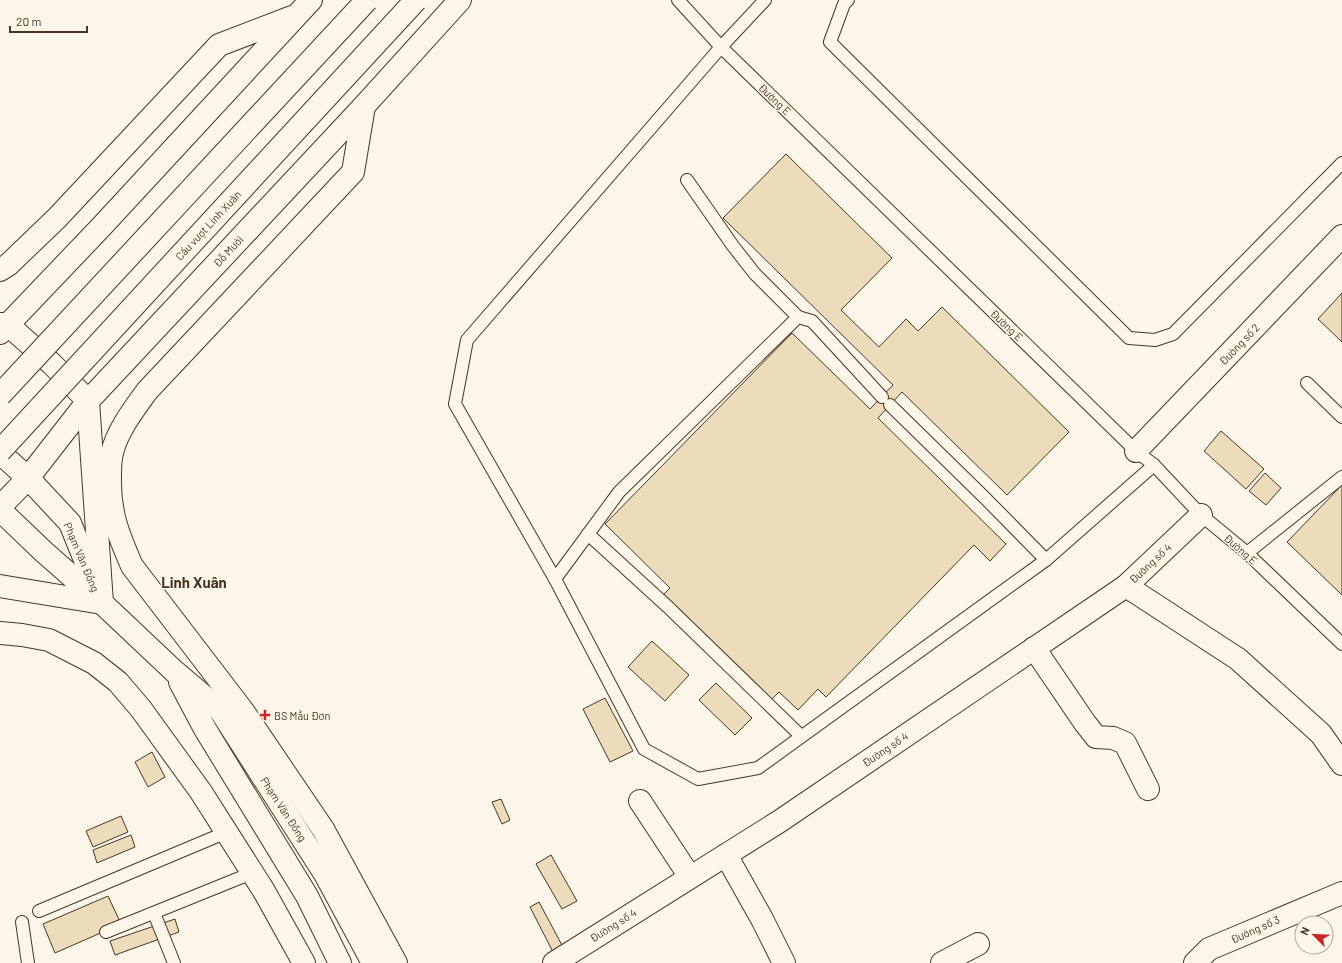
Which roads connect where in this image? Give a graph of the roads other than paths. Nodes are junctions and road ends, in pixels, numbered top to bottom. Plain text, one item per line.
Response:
1 (367, 0) edge
2 (416, 0) edge
3 (460, 0) edge
4 (678, 0) edge
5 (765, 0) edge
6 (848, 0) edge
7 (304, 8) edge
8 (721, 47) junction
9 (364, 106) junction
10 (1342, 162) edge
11 (687, 180) dead end
12 (1342, 236) edge
13 (0, 270) edge
14 (798, 317) junction
15 (2, 327) edge
16 (1307, 383) dead end
17 (0, 395) edge
18 (88, 401) junction
19 (1342, 417) edge
20 (1136, 451) junction
21 (0, 452) edge
22 (1154, 465) junction
23 (1342, 477) edge
24 (28, 478) junction
25 (0, 507) edge
26 (0, 510) edge
27 (1201, 515) junction
28 (588, 534) junction
29 (1247, 553) junction
30 (1046, 560) junction
31 (555, 579) junction
32 (0, 586) edge
33 (1126, 586) junction
34 (102, 603) junction
35 (0, 633) edge
36 (1342, 644) edge
37 (1034, 648) junction
38 (174, 671) junction
39 (801, 736) junction
40 (1342, 764) edge
41 (1148, 789) dead end
42 (640, 801) dead end
43 (227, 832) junction
44 (726, 855) junction
45 (252, 873) junction
46 (690, 877) junction
47 (1342, 893) edge
48 (38, 911) dead end
49 (154, 913) junction
50 (22, 922) dead end
51 (106, 932) dead end
52 (978, 944) dead end
53 (581, 956) edge
54 (28, 963) edge
55 (174, 963) edge
56 (304, 963) edge
57 (340, 963) edge
58 (373, 963) edge
59 (396, 963) edge
60 (554, 963) edge
61 (784, 963) edge
62 (942, 963) edge
63 (1195, 963) edge

1 - 17 main road, bridge
2 - 21 main road, Cầu vượt Linh Xuân, bridge
3 - 9 main road, Đỗ Mười
4 - 8 lane, Đường E
5 - 8 lane
6 - 10 lane
7 - 13 main road
7 - 15 main road
8 - 20 lane, Đường E
8 - 31 lane
9 - 18 main road, Đỗ Mười
9 - 59 main road
11 - 14 lane
12 - 20 main road, Đường số 2
14 - 28 lane
14 - 30 lane
15 - 18 main road
16 - 19 lane
18 - 24 main road, Đỗ Mười
18 - 34 main road
20 - 22 lane, Đường E
21 - 24 main road, Phạm Văn Đồng
22 - 27 lane, Đường E
22 - 30 lane
23 - 29 lane
24 - 25 main road, Đỗ Mười
24 - 34 main road, Phạm Văn Đồng
26 - 34 main road, Phạm Văn Đồng
27 - 29 lane, Đường E
27 - 33 main road, Đường số 4
28 - 31 lane
28 - 39 lane
29 - 36 lane, Đường E
30 - 39 lane
31 - 39 lane
32 - 34 main road
33 - 37 main road, Đường số 4
33 - 40 main road
34 - 38 main road, Phạm Văn Đồng
35 - 43 main road
37 - 41 main road
37 - 44 main road, Đường số 4
38 - 57 main road, Phạm Văn Đồng
38 - 58 main road, Phạm Văn Đồng
42 - 46 main road
43 - 45 main road
43 - 48 lane
44 - 46 main road, Đường số 4
44 - 61 main road
45 - 49 lane
45 - 56 main road
46 - 53 main road, Đường số 4
47 - 63 main road, Đường số 3
49 - 51 lane
49 - 55 lane
50 - 54 lane
52 - 62 main road
53 - 60 main road, Đường số 4

